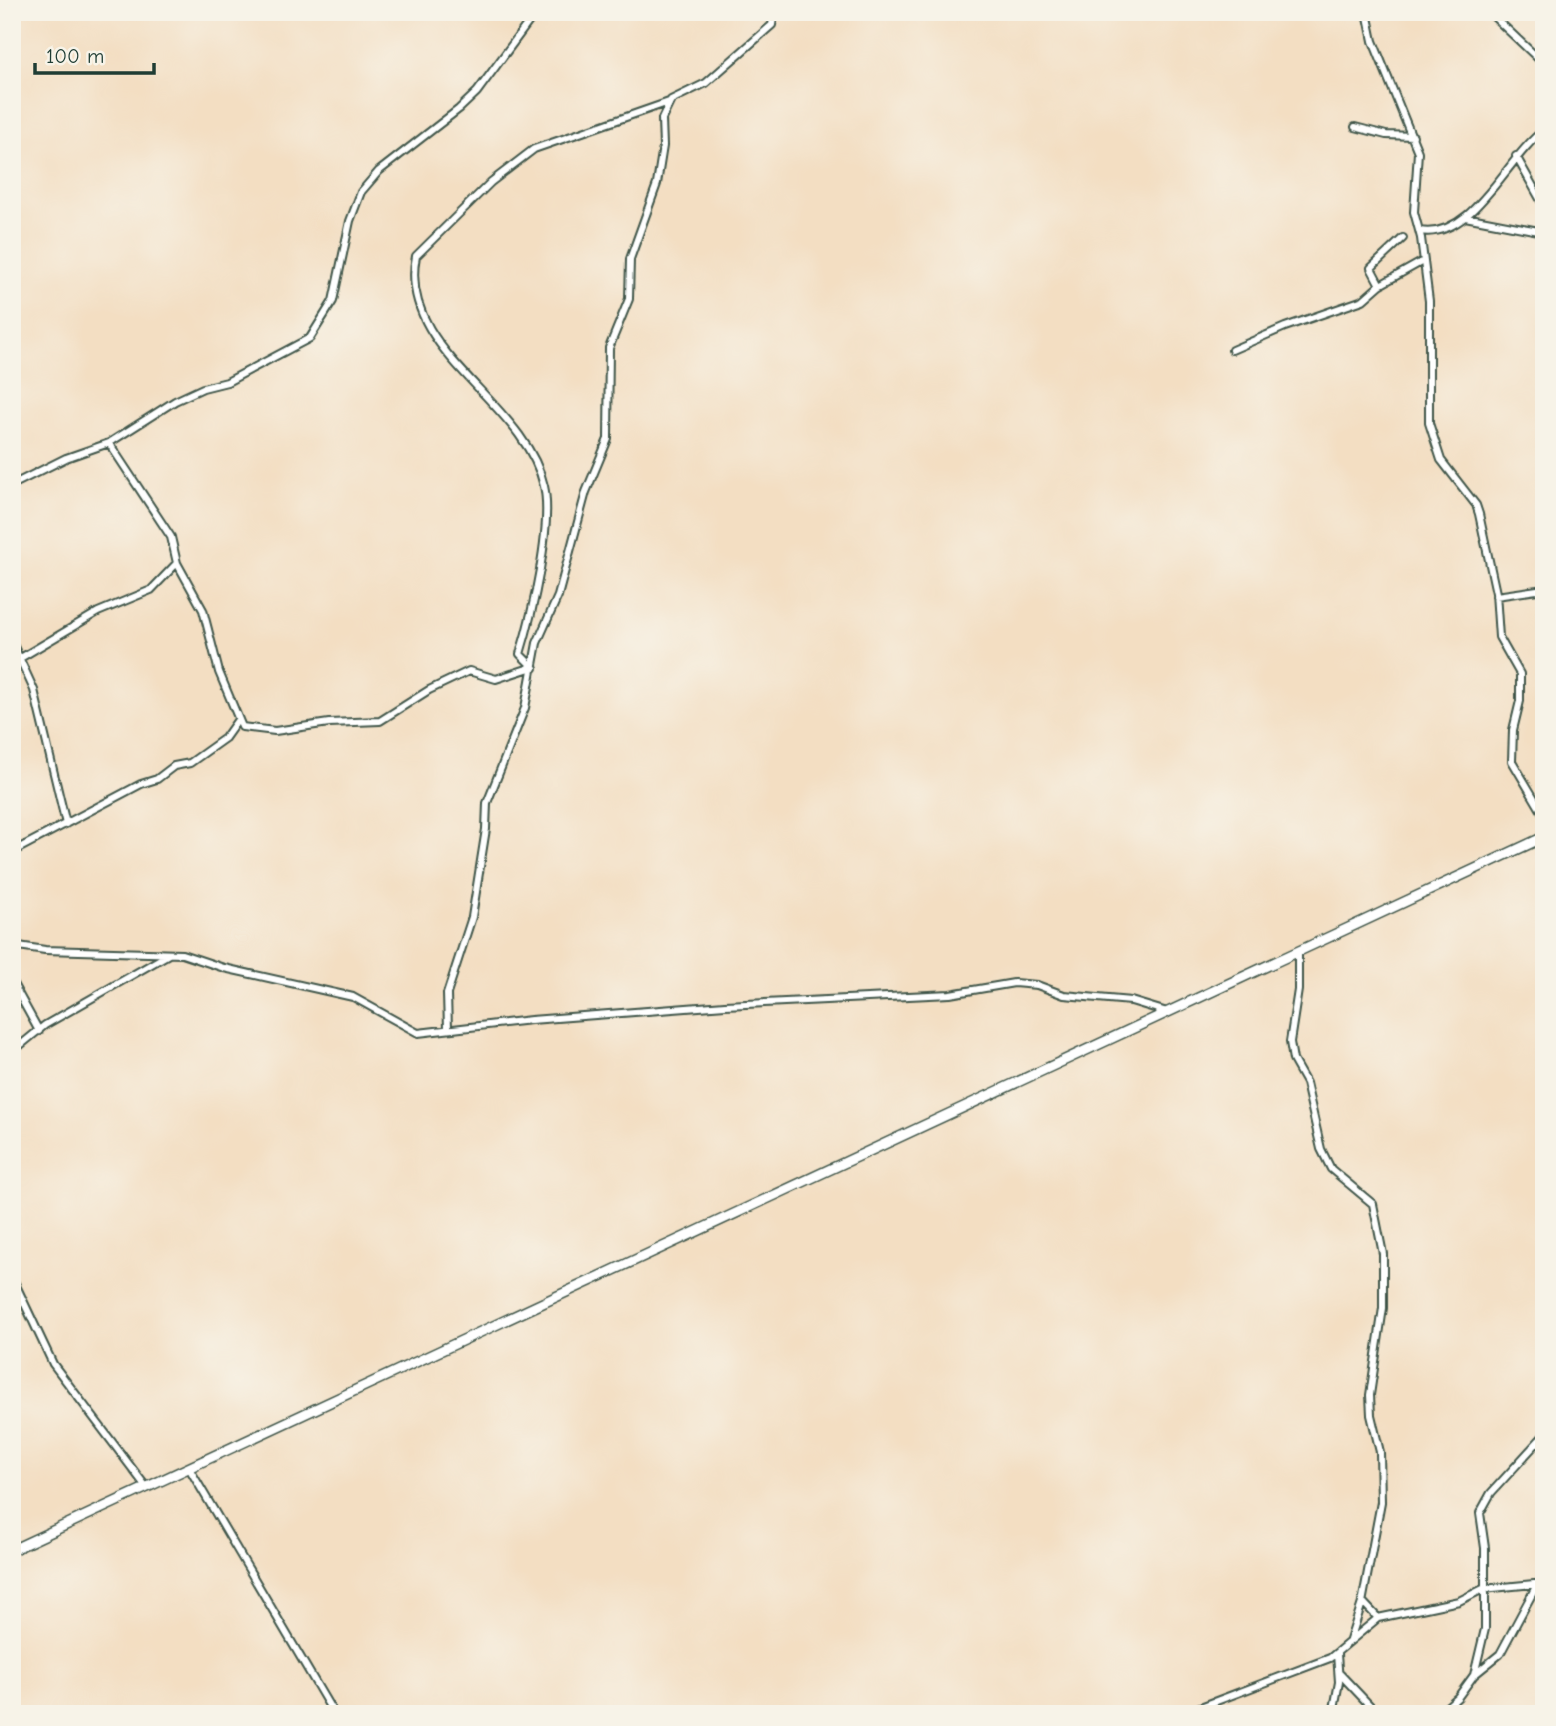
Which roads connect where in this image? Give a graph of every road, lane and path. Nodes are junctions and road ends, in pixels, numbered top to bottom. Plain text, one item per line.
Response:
1 (536, 12) edge
2 (774, 12) edge
3 (1367, 12) edge
4 (1489, 12) edge
5 (1544, 64) edge
6 (668, 102) junction
7 (1355, 127) dead end
8 (1544, 130) edge
9 (1413, 136) junction
10 (1516, 156) junction
11 (1544, 206) edge
12 (1465, 217) junction
13 (1420, 231) junction
14 (1544, 232) edge
15 (1403, 238) dead end
16 (1423, 261) junction
17 (1380, 285) junction
18 (1232, 350) dead end
19 (110, 443) junction
20 (12, 485) edge
21 (177, 563) junction
22 (1544, 589) edge
23 (1496, 596) junction
24 (12, 642) edge
25 (21, 660) junction
26 (12, 663) edge
27 (533, 668) junction
28 (237, 721) junction
29 (1540, 801) edge
30 (1544, 816) edge
31 (66, 824) junction
32 (1544, 837) edge
33 (12, 852) edge
34 (12, 945) edge
35 (1298, 953) junction
36 (170, 954) junction
37 (12, 982) edge
38 (1164, 1011) junction
39 (448, 1028) junction
40 (39, 1031) junction
41 (12, 1052) edge
42 (12, 1277) edge
43 (1544, 1434) edge
44 (188, 1468) junction
45 (147, 1488) junction
46 (12, 1550) edge
47 (1541, 1583) edge
48 (1483, 1589) junction
49 (1362, 1601) junction
50 (1378, 1618) junction
51 (1350, 1640) junction
52 (1337, 1654) junction
53 (1339, 1674) junction
54 (1474, 1675) junction
55 (334, 1714) edge
56 (1182, 1714) edge
57 (1333, 1714) edge
58 (1378, 1714) edge
59 (1439, 1714) edge

1 - 19 street
2 - 6 street
3 - 9 street
4 - 5 street
6 - 27 street
6 - 27 street
7 - 9 street
8 - 10 street
9 - 13 street
10 - 11 street
10 - 12 street
12 - 13 street
12 - 14 street
13 - 16 street
15 - 17 street
16 - 17 street
16 - 23 street
17 - 18 street
19 - 20 street
19 - 21 street
21 - 25 street
21 - 28 street
22 - 23 street
23 - 29 street
24 - 25 street
25 - 26 street
25 - 31 street
27 - 28 street
27 - 39 street
28 - 31 street
29 - 30 street
31 - 33 street
32 - 35 main road
34 - 36 street
35 - 38 main road
35 - 49 street
36 - 39 street
36 - 40 street
37 - 40 street
38 - 39 street
38 - 44 main road
40 - 41 street
42 - 45 street
43 - 48 street
44 - 45 main road
44 - 55 street
45 - 46 main road
47 - 48 street
47 - 54 street
48 - 50 street
48 - 54 street
49 - 50 street
49 - 51 street
50 - 51 street
51 - 52 street
52 - 53 street
52 - 56 street
53 - 57 street
53 - 58 street
54 - 59 street

